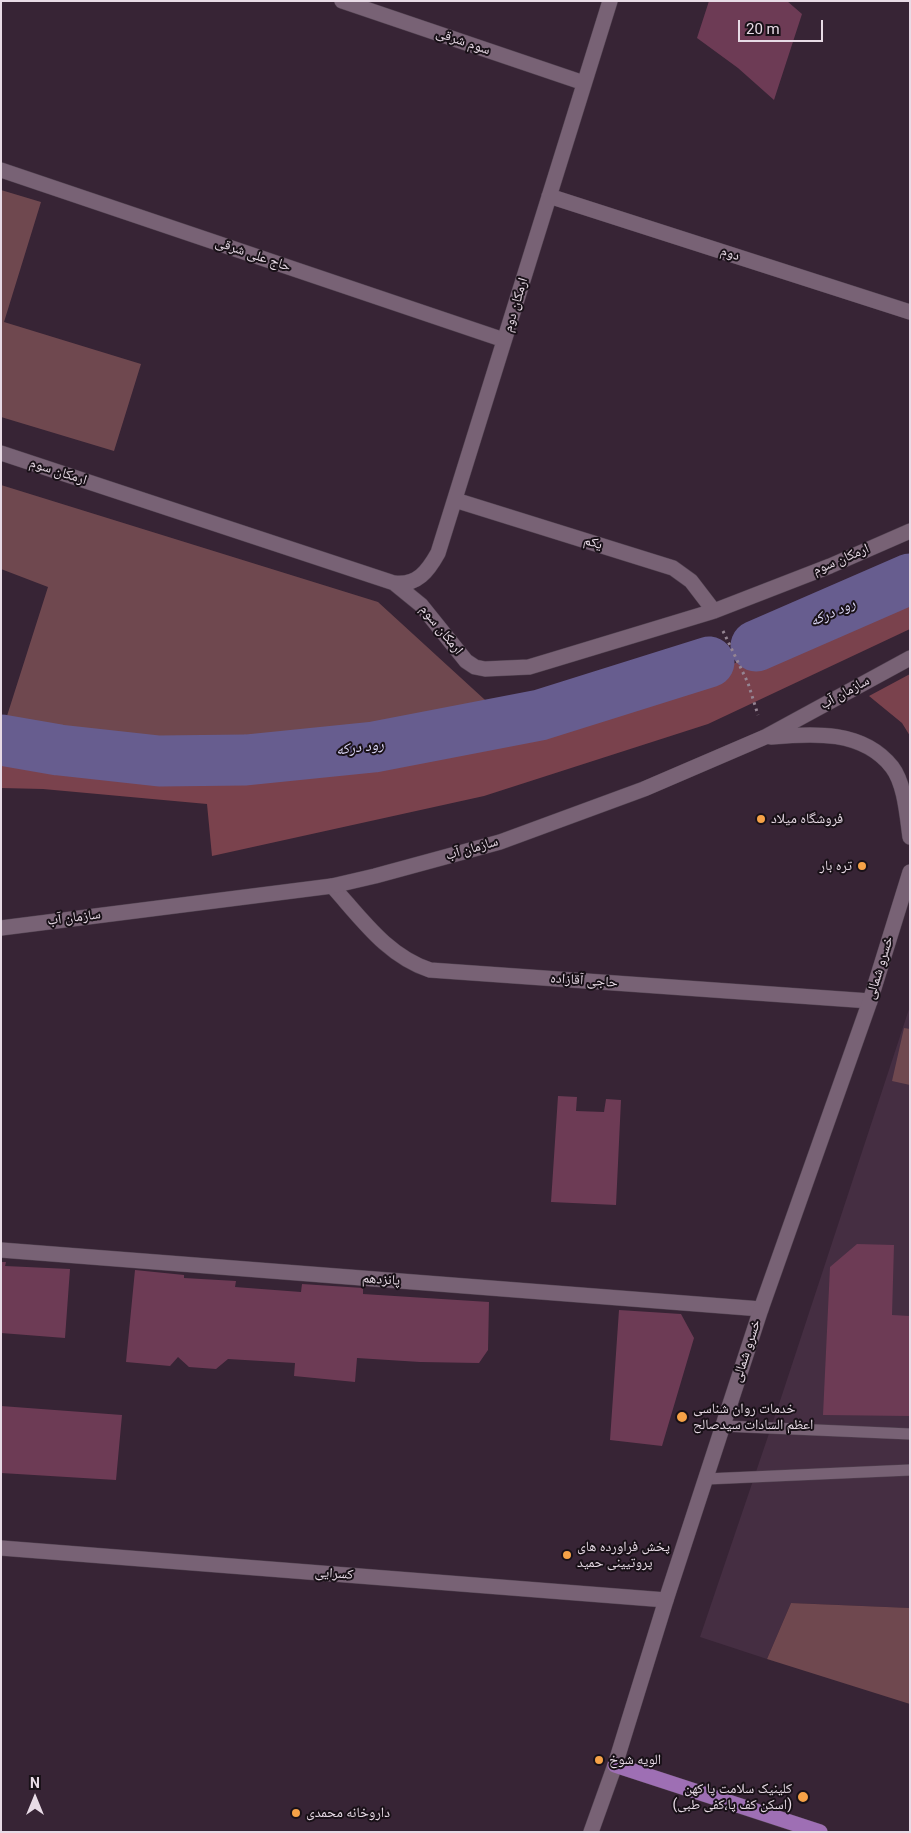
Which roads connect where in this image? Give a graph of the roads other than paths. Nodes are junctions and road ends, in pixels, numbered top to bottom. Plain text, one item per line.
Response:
1 (342, 1) edge
2 (610, 1) edge
3 (584, 83) junction
4 (1, 170) edge
5 (549, 196) junction
6 (910, 312) edge
7 (504, 340) junction
8 (1, 454) edge
9 (455, 500) junction
10 (910, 531) edge
11 (394, 583) junction
12 (714, 611) junction
13 (910, 658) edge
14 (765, 737) junction
15 (910, 837) edge
16 (910, 872) edge
17 (332, 886) junction
18 (1, 928) edge
19 (870, 1002) junction
20 (1, 1250) edge
21 (760, 1309) junction
22 (723, 1426) junction
23 (910, 1434) edge
24 (910, 1470) edge
25 (706, 1479) junction
26 (1, 1548) edge
27 (666, 1600) junction
28 (615, 1765) junction
29 (592, 1832) edge
30 (820, 1832) edge

1 - 3 street, سوم شرقی
2 - 3 street, ارمکان دوم
3 - 5 street, ارمکان دوم
4 - 7 street, حاج علی شرقی
5 - 6 street, دوم
5 - 7 street, ارمکان دوم
7 - 9 street, ارمکان دوم
8 - 11 street, ارمکان سوم
9 - 11 street, ارمکان دوم
9 - 12 street, یکم
10 - 12 street, ارمکان سوم
11 - 12 street, ارمکان سوم
13 - 14 street, سازمان آب
14 - 15 street
14 - 17 street, سازمان آب
16 - 19 street, خسرو شمالی
17 - 18 street, سازمان آب
17 - 19 street, حاجی آقازاده
19 - 21 street, خسرو شمالی
20 - 21 street, پانزدهم
21 - 22 street, خسرو شمالی
22 - 23 lane
22 - 25 street, خسرو شمالی
24 - 25 lane
25 - 27 street, خسرو شمالی
26 - 27 street, کسرایی
27 - 28 street, خسرو شمالی
28 - 29 street, خسرو شمالی
28 - 30 main road

